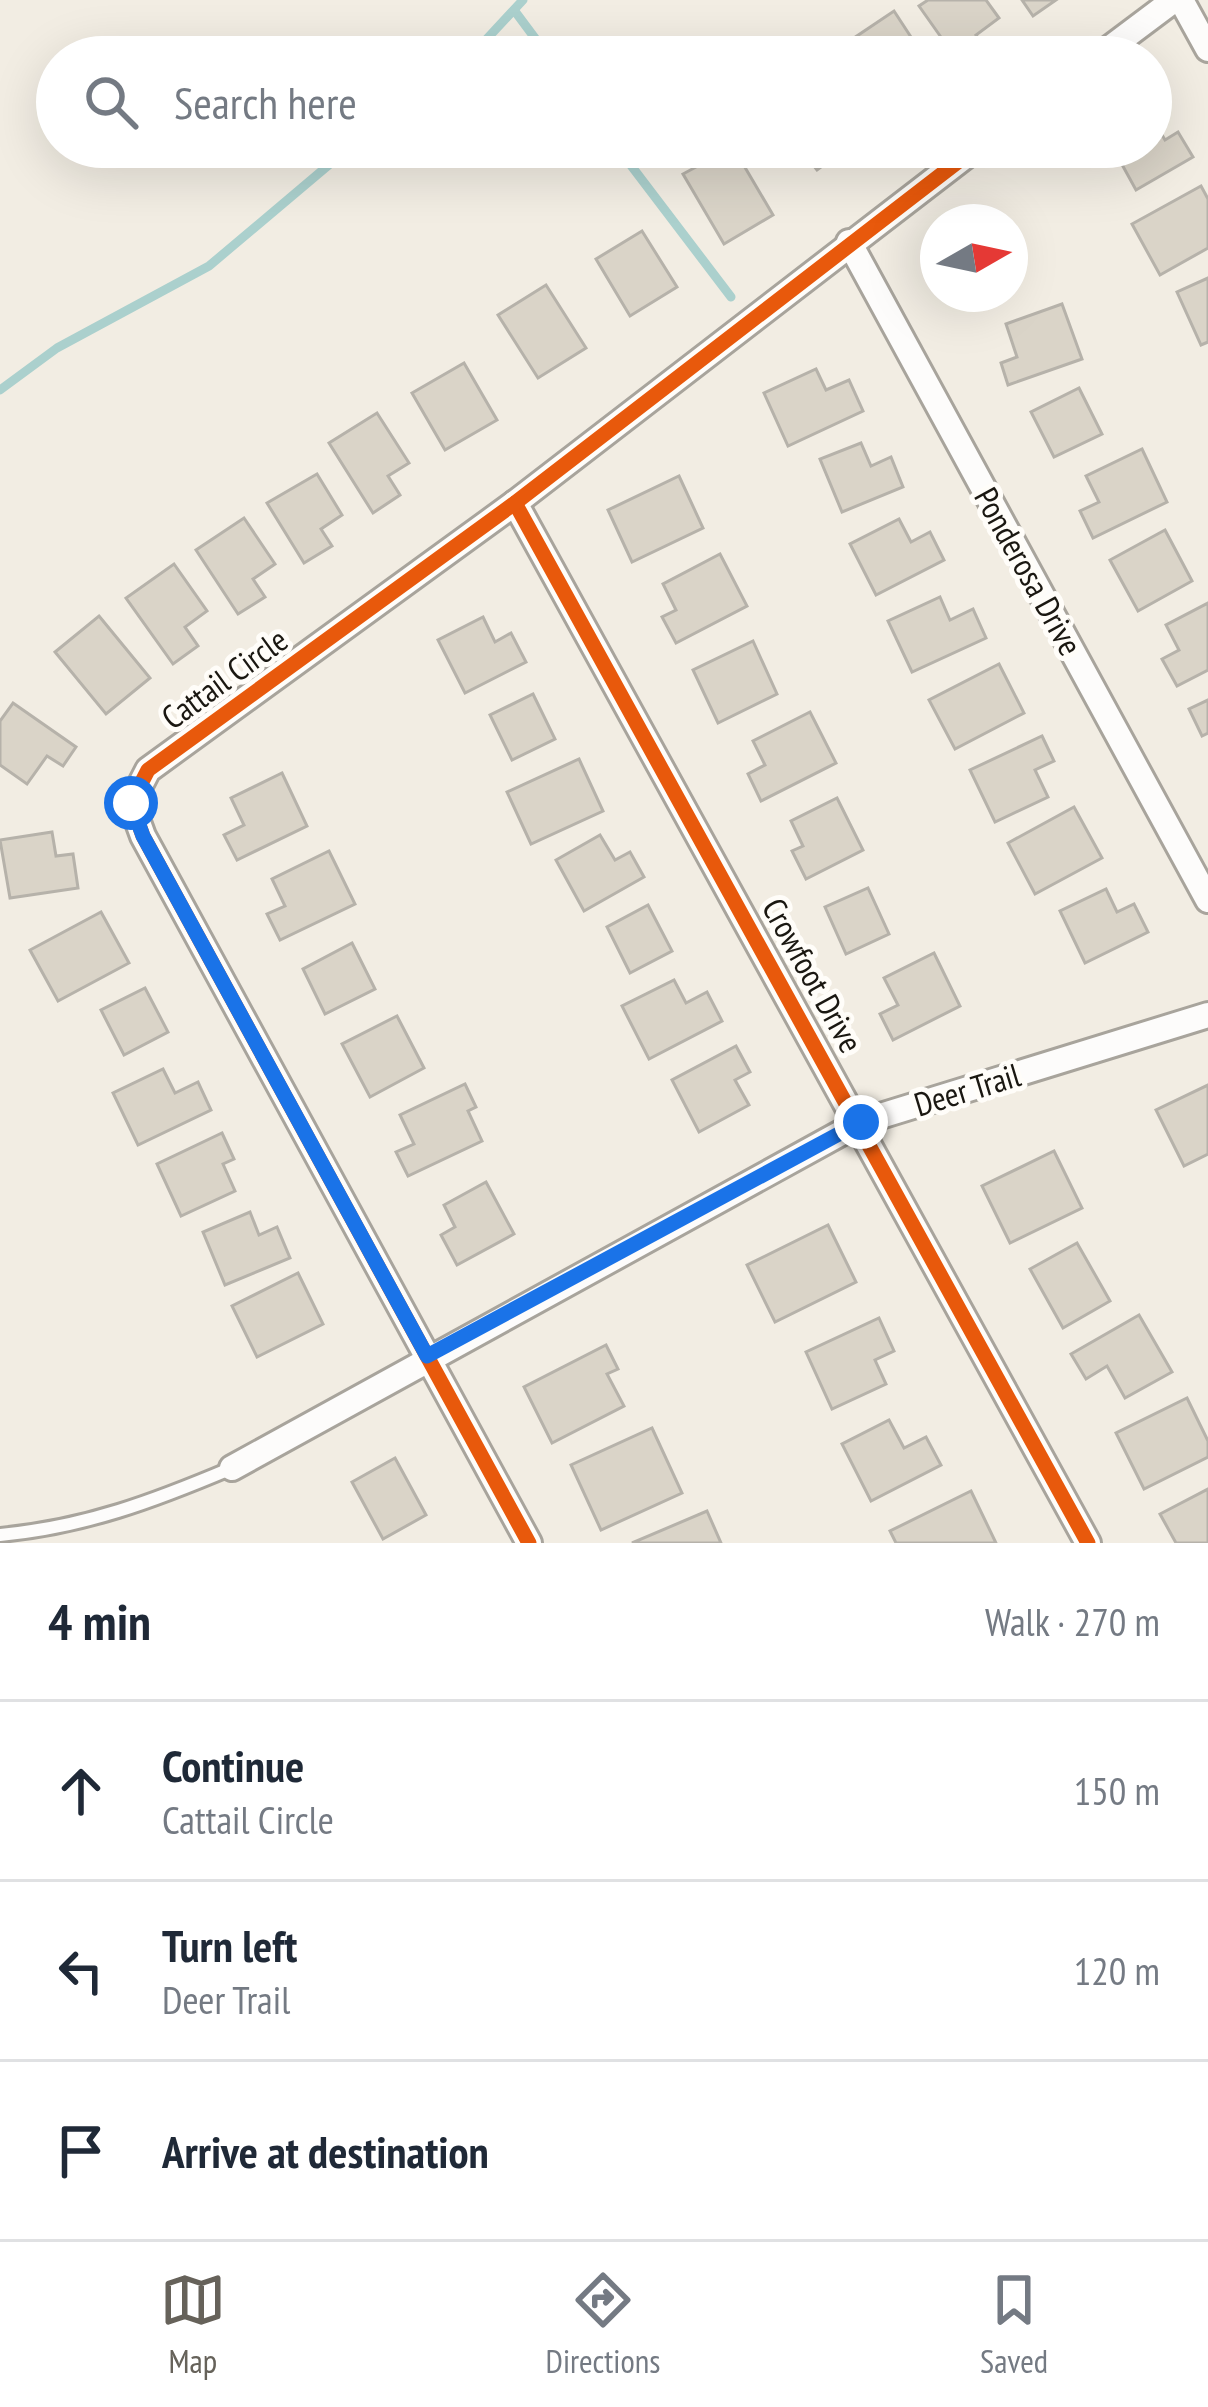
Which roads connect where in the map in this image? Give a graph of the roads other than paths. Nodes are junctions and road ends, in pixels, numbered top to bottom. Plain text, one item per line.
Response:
1 (1178, 0) edge
2 (1127, 36) edge
3 (1208, 49) edge
4 (949, 168) edge
5 (849, 242) junction
6 (515, 502) junction
7 (1208, 900) edge
8 (1208, 1015) edge
9 (861, 1122) junction
10 (427, 1356) junction
11 (232, 1468) joint
12 (0, 1535) edge
13 (529, 1543) edge
14 (1088, 1543) edge

1 - 2 street
1 - 3 street
4 - 5 street, Cattail Circle
5 - 6 street, Cattail Circle
5 - 7 street, Ponderosa Drive
6 - 9 street, Crowfoot Drive
6 - 10 street, Cattail Circle
8 - 9 street, Deer Trail
9 - 10 street, Deer Trail
9 - 14 street, Crowfoot Drive
10 - 11 street, Deer Trail
10 - 13 street, Cattail Circle
11 - 12 lane

